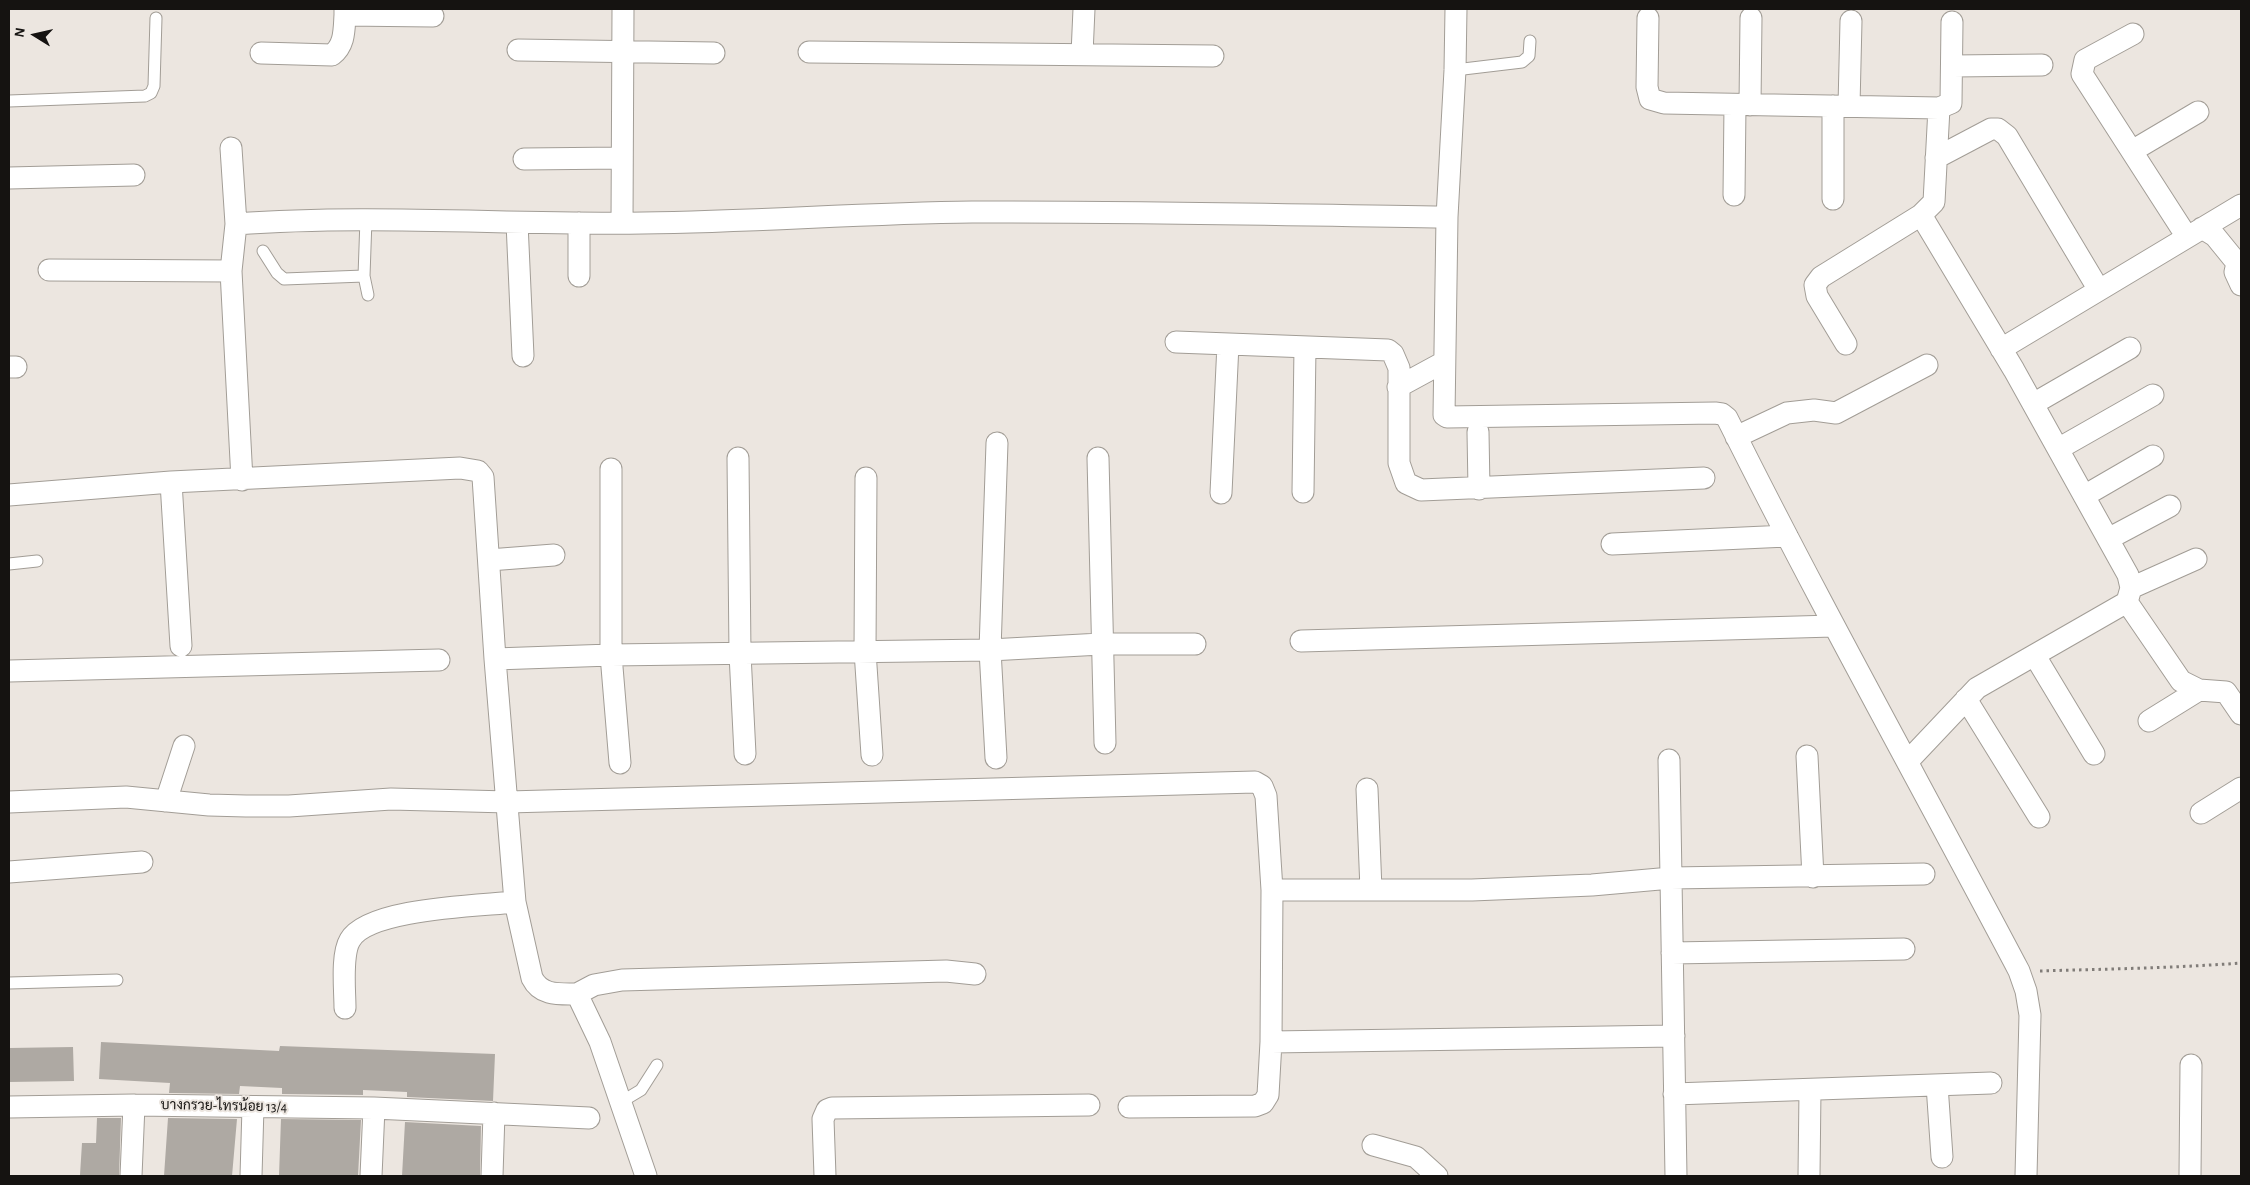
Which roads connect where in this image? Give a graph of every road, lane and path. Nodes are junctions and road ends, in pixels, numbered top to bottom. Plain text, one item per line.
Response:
1 (623, 9) edge
2 (1084, 9) edge
3 (1456, 9) edge
4 (345, 12) edge
5 (433, 16) dead end
6 (156, 18) dead end
7 (1648, 18) dead end
8 (1751, 18) dead end
9 (1851, 21) dead end
10 (1952, 22) dead end
11 (2133, 34) dead end
12 (1530, 41) dead end
13 (518, 50) dead end
14 (622, 52) junction
15 (809, 52) dead end
16 (261, 53) dead end
17 (714, 53) dead end
18 (1082, 54) junction
19 (1213, 56) dead end
20 (2042, 65) dead end
21 (1953, 66) junction
22 (1455, 70) junction
23 (9, 101) edge
24 (1742, 105) junction
25 (1841, 106) junction
26 (1938, 108) junction
27 (2198, 112) dead end
28 (231, 148) dead end
29 (2132, 152) junction
30 (622, 158) junction
31 (1936, 158) junction
32 (524, 159) dead end
33 (134, 174) dead end
34 (9, 178) edge
35 (1734, 195) dead end
36 (1833, 199) dead end
37 (2241, 205) edge
38 (1921, 215) junction
39 (1447, 217) junction
40 (366, 219) junction
41 (579, 222) junction
42 (518, 223) junction
43 (622, 223) junction
44 (236, 224) junction
45 (2195, 233) junction
46 (263, 251) dead end
47 (2239, 264) edge
48 (49, 270) dead end
49 (232, 271) junction
50 (364, 276) junction
51 (579, 276) dead end
52 (2241, 285) edge
53 (2099, 290) junction
54 (368, 294) dead end
55 (1176, 342) dead end
56 (1228, 344) junction
57 (1846, 344) dead end
58 (1305, 346) junction
59 (2130, 348) dead end
60 (2001, 349) junction
61 (522, 356) dead end
62 (1444, 362) junction
63 (1927, 365) dead end
64 (1398, 387) junction
65 (2153, 395) dead end
66 (2033, 404) junction
67 (1478, 432) dead end
68 (1736, 437) junction
69 (997, 443) dead end
70 (2058, 448) junction
71 (2153, 456) dead end
72 (738, 458) dead end
73 (1098, 458) dead end
74 (611, 469) dead end
75 (866, 478) dead end
76 (1704, 478) dead end
77 (242, 480) junction
78 (171, 482) junction
79 (1479, 489) junction
80 (1303, 492) dead end
81 (1221, 493) dead end
82 (9, 495) edge
83 (2084, 496) junction
84 (2170, 506) dead end
85 (1786, 536) junction
86 (2108, 539) junction
87 (1612, 544) dead end
88 (554, 555) dead end
89 (2196, 559) dead end
90 (489, 560) junction
91 (37, 561) dead end
92 (9, 564) edge
93 (2129, 595) junction
94 (1833, 626) junction
95 (1302, 641) dead end
96 (1102, 644) junction
97 (1195, 644) dead end
98 (181, 646) dead end
99 (990, 650) junction
100 (865, 652) junction
101 (740, 654) junction
102 (611, 655) junction
103 (2035, 656) junction
104 (495, 659) junction
105 (439, 660) dead end
106 (9, 671) edge
107 (2199, 690) junction
108 (1966, 699) junction
109 (2241, 714) edge
110 (2149, 721) dead end
111 (1105, 743) dead end
112 (184, 746) dead end
113 (745, 754) dead end
114 (2094, 754) dead end
115 (872, 755) dead end
116 (1807, 756) dead end
117 (996, 758) dead end
118 (1668, 760) dead end
119 (1908, 761) junction
120 (620, 762) dead end
121 (1366, 788) dead end
122 (2241, 788) edge
123 (166, 801) junction
124 (9, 802) edge
125 (508, 802) junction
126 (2201, 813) dead end
127 (2039, 817) dead end
128 (142, 862) dead end
129 (9, 872) edge
130 (1924, 874) dead end
131 (1812, 876) junction
132 (1671, 878) junction
133 (1272, 890) junction
134 (1371, 890) junction
135 (515, 902) junction
136 (1904, 948) dead end
137 (1672, 953) junction
138 (2241, 963) edge
139 (2019, 971) junction
140 (975, 974) dead end
141 (117, 980) dead end
142 (9, 983) edge
143 (577, 994) junction
144 (345, 1008) dead end
145 (1674, 1036) junction
146 (1271, 1042) junction
147 (2191, 1064) dead end
148 (657, 1065) dead end
149 (1991, 1083) dead end
150 (1937, 1085) junction
151 (1810, 1090) junction
152 (1674, 1094) junction
153 (621, 1102) junction
154 (134, 1105) junction
155 (1089, 1105) dead end
156 (9, 1107) edge
157 (253, 1107) junction
158 (1129, 1107) dead end
159 (374, 1108) junction
160 (494, 1113) junction
161 (589, 1118) dead end
162 (1374, 1145) dead end
163 (1942, 1157) dead end
164 (131, 1176) edge
165 (251, 1176) edge
166 (371, 1176) edge
167 (492, 1176) edge
168 (646, 1176) edge
169 (825, 1176) edge
170 (1437, 1176) edge
171 (1676, 1176) edge
172 (1809, 1176) edge
173 (2026, 1176) edge
174 (2190, 1176) edge

1 - 14 street
2 - 18 street
3 - 22 street
4 - 5 street
4 - 16 street
6 - 23 lane
7 - 24 street
8 - 24 street
9 - 25 street
10 - 21 street
11 - 29 street
12 - 22 lane
13 - 14 street
14 - 17 street
14 - 30 street
15 - 18 street
18 - 19 street
20 - 21 street
21 - 26 street
22 - 39 street
24 - 25 street
24 - 35 street
25 - 26 street
25 - 36 street
26 - 31 street
27 - 29 street
28 - 44 street
29 - 45 street
30 - 32 street
30 - 43 street
31 - 38 street
31 - 53 street
33 - 34 street
37 - 45 street
38 - 57 street
38 - 60 street
39 - 43 street
39 - 62 street
40 - 42 street
40 - 44 street
40 - 50 lane
41 - 42 street
41 - 43 street
41 - 51 street
42 - 61 street
44 - 49 street
45 - 47 street
45 - 53 street
46 - 50 lane
47 - 52 street
48 - 49 street
49 - 77 street
50 - 54 lane
53 - 60 street
55 - 56 street
56 - 58 street
56 - 81 street
58 - 64 street
58 - 80 street
59 - 66 street
60 - 66 street
62 - 64 street
62 - 68 street
63 - 68 street
64 - 79 street
65 - 70 street
66 - 70 street
67 - 79 street
68 - 85 street
69 - 99 street
70 - 83 street
71 - 83 street
72 - 101 street
73 - 96 street
74 - 102 street
75 - 100 street
76 - 79 street
77 - 78 street
77 - 90 street
78 - 82 street
78 - 98 street
83 - 86 street
84 - 86 street
85 - 87 street
85 - 94 street
86 - 93 street
88 - 90 street
89 - 93 street
90 - 104 street
91 - 92 lane
93 - 103 street
93 - 107 street
94 - 95 street
94 - 119 street
96 - 97 street
96 - 99 street
96 - 111 street
99 - 100 street
99 - 117 street
100 - 101 street
100 - 115 street
101 - 102 street
101 - 113 street
102 - 104 street
102 - 120 street
103 - 108 street
103 - 114 street
104 - 125 street
105 - 106 street
107 - 109 street
107 - 110 street
108 - 119 street
108 - 127 street
112 - 123 street
116 - 131 street
118 - 132 street
119 - 139 street
121 - 134 street
122 - 126 street
123 - 124 street
123 - 125 street
125 - 133 street
125 - 135 street
128 - 129 street
130 - 131 street
131 - 132 street
132 - 134 street
132 - 137 street
133 - 134 street
133 - 146 street
135 - 143 street
135 - 144 street
136 - 137 street
137 - 145 street
138 - 139 path
139 - 173 street
140 - 143 street
141 - 142 lane
143 - 153 street
145 - 146 street
145 - 152 street
146 - 158 street
147 - 174 street
148 - 153 lane
149 - 150 street
150 - 151 street
150 - 163 street
151 - 152 street
151 - 172 street
152 - 171 street
153 - 168 street
154 - 156 street, บางกรวย-ไทรน้อย 13/4
154 - 157 street, บางกรวย-ไทรน้อย 13/4
154 - 164 street
155 - 169 street
157 - 159 street, บางกรวย-ไทรน้อย 13/4
157 - 165 street
159 - 160 street, บางกรวย-ไทรน้อย 13/4
159 - 166 street
160 - 161 street, บางกรวย-ไทรน้อย 13/4
160 - 167 street
162 - 170 street

